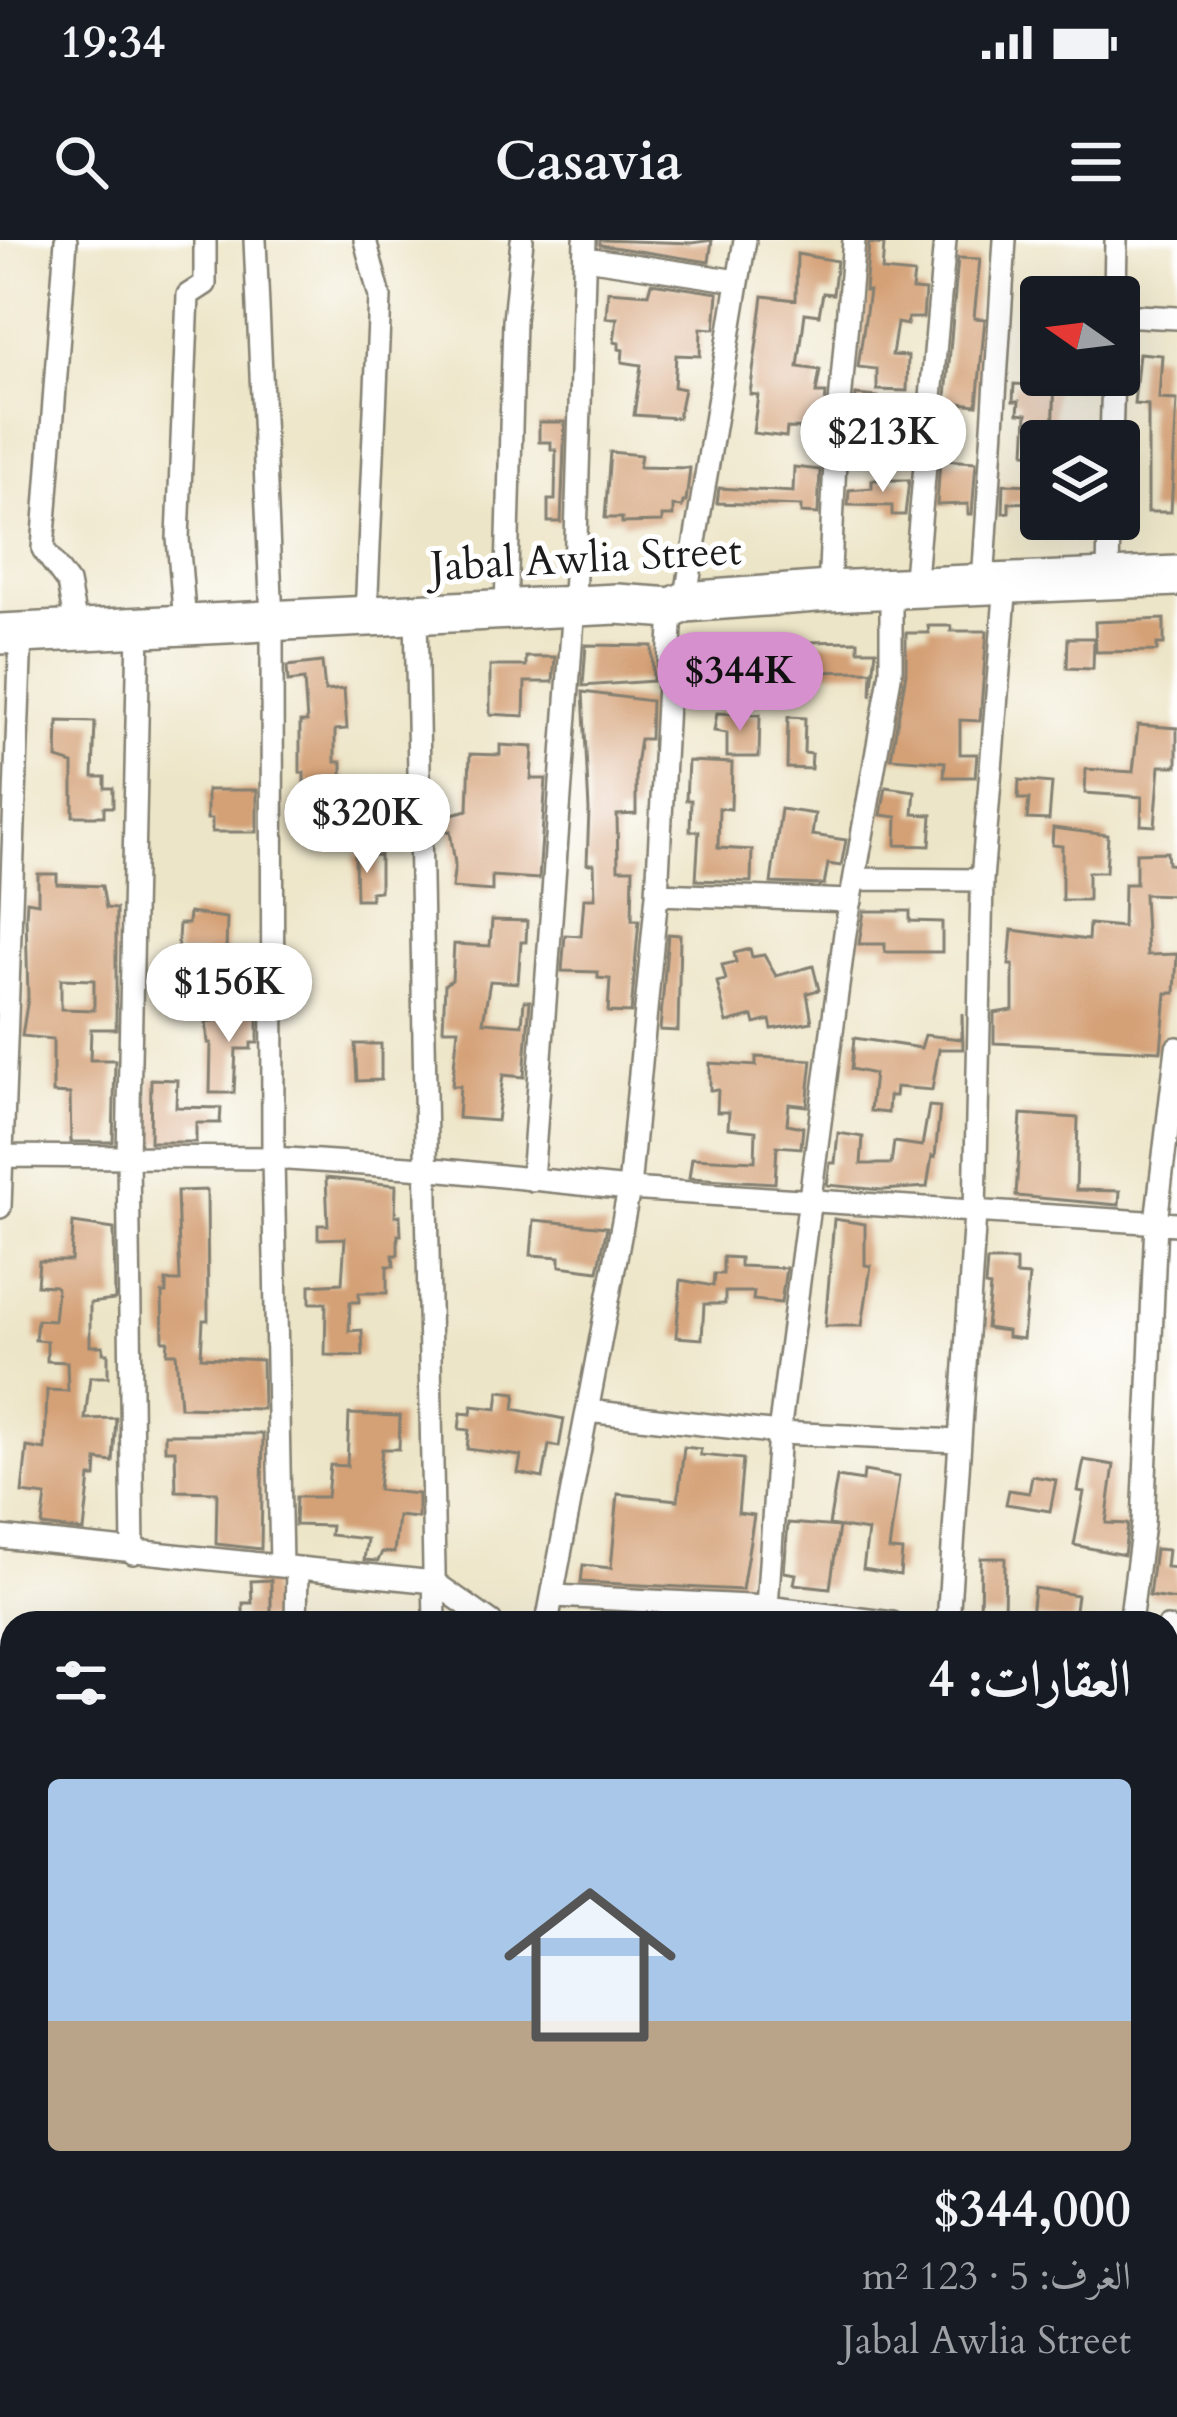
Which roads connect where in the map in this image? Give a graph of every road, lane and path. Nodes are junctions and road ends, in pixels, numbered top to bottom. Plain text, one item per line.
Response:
1 (66, 240) edge
2 (205, 240) edge
3 (255, 240) edge
4 (365, 240) edge
5 (522, 240) edge
6 (745, 240) edge
7 (854, 240) edge
8 (945, 240) edge
9 (1005, 240) edge
10 (1116, 240) edge
11 (586, 249) edge
12 (1115, 276) edge
13 (737, 281) junction
14 (1140, 316) edge
15 (1177, 318) edge
16 (1109, 540) edge
17 (1177, 576) edge
18 (1108, 578) junction
19 (994, 584) junction
20 (903, 590) junction
21 (829, 591) junction
22 (574, 605) junction
23 (678, 605) junction
24 (506, 609) junction
25 (416, 613) junction
26 (366, 616) junction
27 (272, 620) junction
28 (185, 624) junction
29 (139, 627) junction
30 (77, 631) junction
31 (10, 633) edge
32 (982, 880) junction
33 (854, 890) junction
34 (657, 894) junction
35 (1177, 1048) edge
36 (0, 1156) edge
37 (128, 1156) junction
38 (273, 1158) junction
39 (424, 1168) junction
40 (532, 1180) junction
41 (629, 1189) junction
42 (811, 1201) junction
43 (0, 1207) edge
44 (976, 1213) junction
45 (1166, 1223) edge
46 (588, 1411) junction
47 (779, 1433) junction
48 (959, 1441) junction
49 (0, 1537) edge
50 (133, 1553) junction
51 (289, 1567) junction
52 (434, 1582) junction
53 (555, 1596) junction
54 (767, 1607) junction
55 (294, 1611) edge
56 (435, 1611) edge
57 (475, 1611) edge
58 (551, 1611) edge
59 (791, 1611) edge
60 (949, 1611) edge
61 (1132, 1611) edge

1 - 30 street
2 - 28 street
3 - 27 street
4 - 26 street
5 - 24 street
6 - 13 street
7 - 21 street
8 - 20 street
9 - 19 street
10 - 12 street
11 - 13 street
11 - 22 street
13 - 23 street
14 - 15 street
16 - 18 street
17 - 18 highway, Jabal Awlia Street
18 - 19 highway, Jabal Awlia Street
19 - 20 highway, Jabal Awlia Street
19 - 32 street
20 - 21 highway, Jabal Awlia Street
20 - 33 street
21 - 23 highway, Jabal Awlia Street
22 - 23 highway, Jabal Awlia Street
22 - 24 highway, Jabal Awlia Street
22 - 40 street
23 - 34 street
24 - 25 highway, Jabal Awlia Street
25 - 26 highway, Jabal Awlia Street
25 - 39 street
26 - 27 highway, Jabal Awlia Street
27 - 28 highway, Jabal Awlia Street
27 - 38 street
28 - 29 highway, Jabal Awlia Street
29 - 30 highway, Jabal Awlia Street
29 - 37 street
30 - 31 highway, Jabal Awlia Street
31 - 36 street
32 - 33 street
32 - 44 street
33 - 34 street
33 - 42 street
34 - 41 street
35 - 45 street
36 - 37 street
36 - 43 street
37 - 38 street
37 - 50 street
38 - 39 street
38 - 51 street
39 - 40 street
39 - 52 street
40 - 41 street
41 - 42 street
41 - 46 street
42 - 44 street
42 - 47 street
44 - 45 street
44 - 48 street
45 - 61 street
46 - 47 street
46 - 53 street
47 - 48 street
47 - 54 street
48 - 60 street
49 - 50 street
50 - 51 street
51 - 52 street
51 - 55 street
52 - 56 street
52 - 57 street
53 - 54 street
53 - 58 street
54 - 59 street

